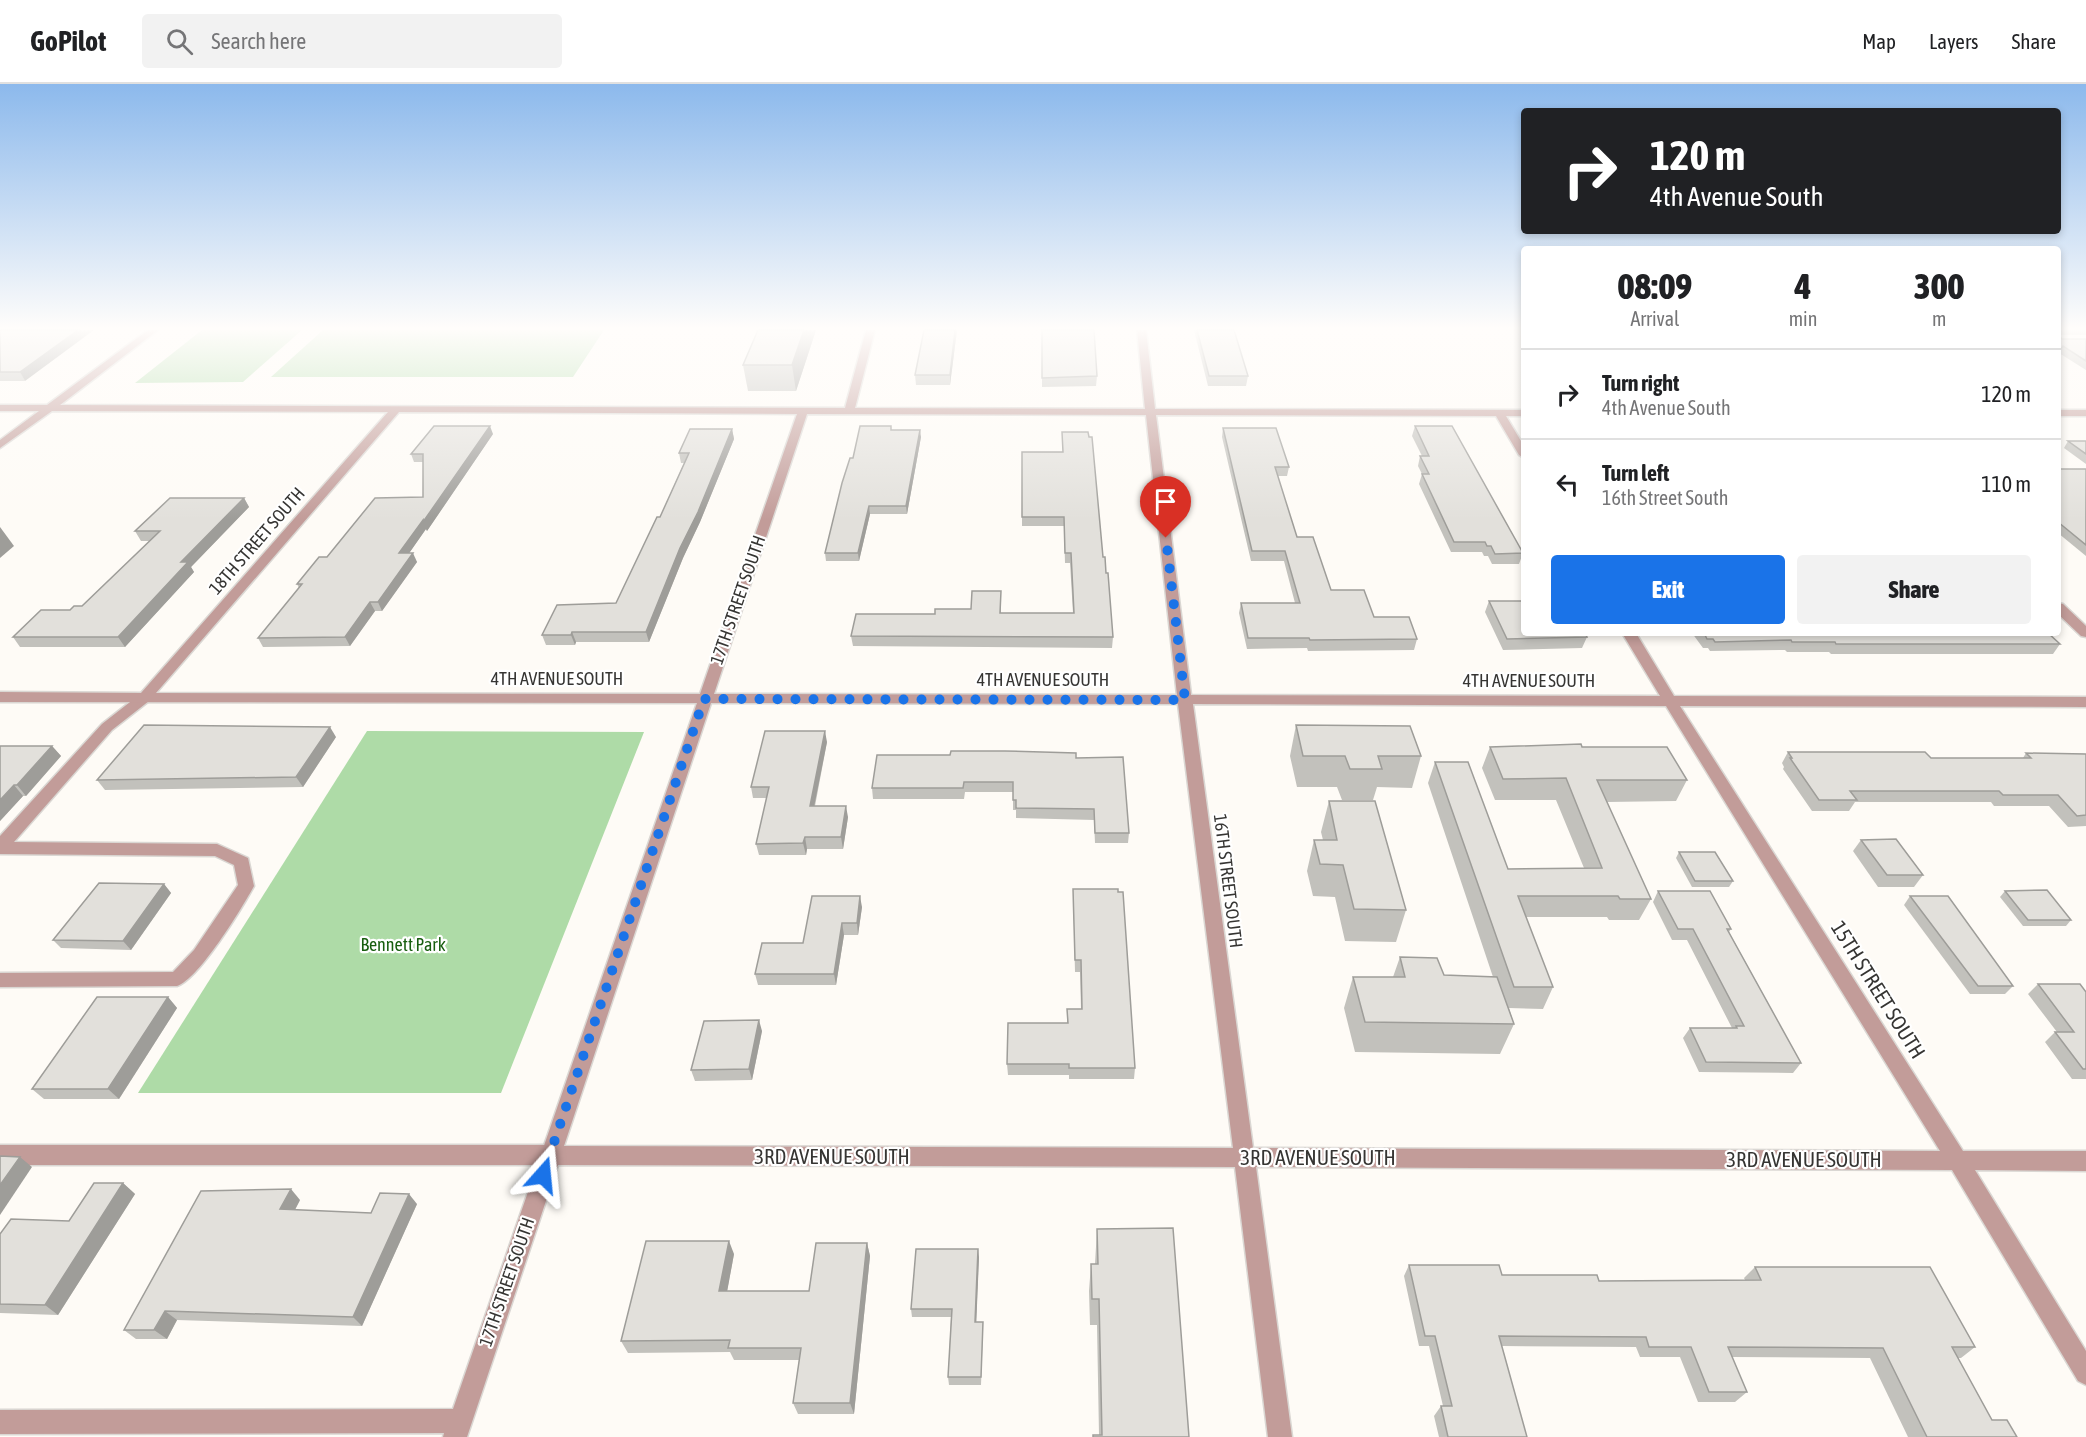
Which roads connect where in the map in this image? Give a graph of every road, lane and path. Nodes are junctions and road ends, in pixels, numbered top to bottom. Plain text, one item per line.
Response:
1 (71, 393) edge
2 (854, 393) edge
3 (1149, 393) edge
4 (0, 408) edge
5 (52, 408) junction
6 (396, 409) junction
7 (849, 410) junction
8 (802, 411) junction
9 (1151, 412) junction
10 (2061, 412) edge
11 (1521, 413) edge
12 (2086, 413) edge
13 (1500, 414) junction
14 (0, 445) edge
15 (1521, 450) edge
16 (2061, 610) edge
17 (2086, 633) edge
18 (1631, 636) edge
19 (0, 697) edge
20 (144, 698) junction
21 (704, 699) junction
22 (1185, 700) junction
23 (1669, 701) junction
24 (2086, 702) edge
25 (0, 847) edge
26 (0, 980) edge
27 (0, 1155) edge
28 (550, 1155) junction
29 (1243, 1158) junction
30 (1958, 1161) junction
31 (2086, 1161) edge
32 (2086, 1373) edge
33 (0, 1422) edge
34 (457, 1429) edge
35 (1280, 1437) edge

1 - 5 street
2 - 7 street
3 - 9 street, 16TH STREET SOUTH
4 - 5 street
5 - 6 street
5 - 14 street
6 - 8 street
6 - 20 street, 18TH STREET SOUTH
7 - 8 street
7 - 9 street
8 - 21 street, 17TH STREET SOUTH
9 - 13 street
9 - 22 street, 16TH STREET SOUTH
10 - 12 street
11 - 13 street
13 - 15 street
16 - 17 street
18 - 23 street, 15TH STREET SOUTH
19 - 20 street, 4TH AVENUE SOUTH
20 - 21 street, 4TH AVENUE SOUTH
20 - 25 street, 18TH STREET SOUTH
21 - 22 street, 4TH AVENUE SOUTH
21 - 28 street, 17TH STREET SOUTH
22 - 23 street, 4TH AVENUE SOUTH
22 - 29 street, 16TH STREET SOUTH
23 - 24 street, 4TH AVENUE SOUTH
23 - 30 street, 15TH STREET SOUTH
25 - 26 street
27 - 28 street, 3RD AVENUE SOUTH
28 - 29 street, 3RD AVENUE SOUTH
28 - 34 street, 17TH STREET SOUTH
29 - 30 street, 3RD AVENUE SOUTH
29 - 35 street, 16TH STREET SOUTH
30 - 31 street, 3RD AVENUE SOUTH
30 - 32 street, 15TH STREET SOUTH
33 - 34 street

